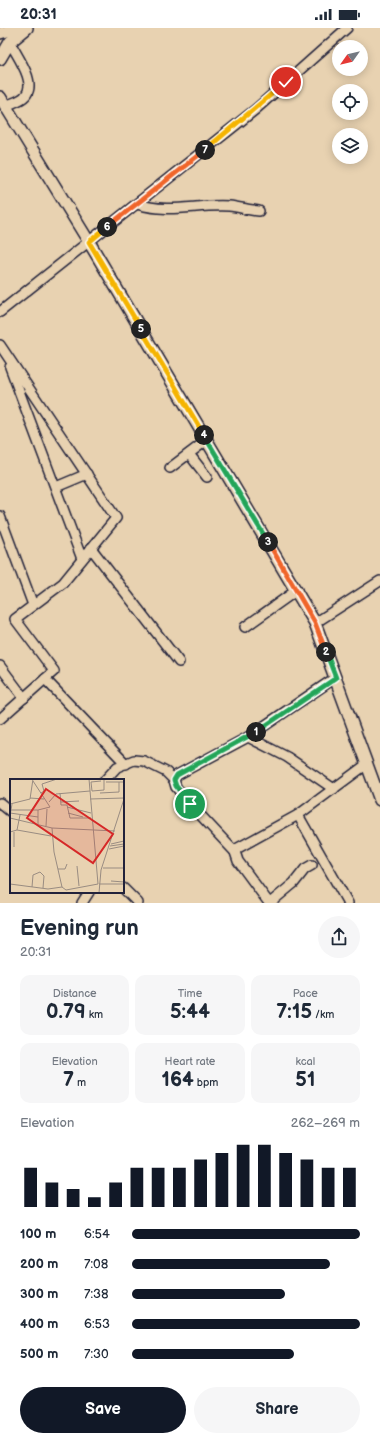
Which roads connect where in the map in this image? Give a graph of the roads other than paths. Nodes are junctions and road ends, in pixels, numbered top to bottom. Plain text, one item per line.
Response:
1 (18, 28) edge
2 (27, 28) edge
3 (348, 28) edge
4 (0, 33) edge
5 (10, 42) junction
6 (0, 59) edge
7 (3, 102) edge
8 (137, 204) junction
9 (259, 212) dead end
10 (89, 242) junction
11 (0, 312) edge
12 (2, 349) edge
13 (207, 440) junction
14 (189, 454) junction
15 (170, 468) dead end
16 (87, 474) junction
17 (207, 477) dead end
18 (56, 487) junction
19 (0, 516) edge
20 (91, 548) junction
21 (82, 559) junction
22 (380, 581) edge
23 (297, 590) junction
24 (33, 605) junction
25 (315, 623) junction
26 (245, 627) dead end
27 (179, 662) dead end
28 (0, 666) edge
29 (336, 678) junction
30 (45, 679) junction
31 (24, 698) junction
32 (0, 719) edge
33 (248, 737) junction
34 (126, 764) junction
35 (367, 764) junction
36 (106, 779) edge
37 (174, 780) junction
38 (334, 788) junction
39 (380, 800) edge
40 (0, 802) edge
41 (10, 811) edge
42 (298, 815) junction
43 (235, 852) junction
44 (312, 866) dead end
45 (124, 889) edge
46 (88, 893) edge
47 (82, 903) edge
48 (138, 903) edge
49 (270, 903) edge
50 (348, 903) edge

1 - 4 main road
2 - 5 main road
3 - 8 street
5 - 6 main road
5 - 7 street
7 - 10 main road
8 - 9 street
8 - 10 street
10 - 11 street
10 - 13 main road
12 - 16 street
12 - 18 street
13 - 14 street
13 - 23 main road
14 - 15 street
14 - 17 street
16 - 18 street
16 - 20 street
18 - 21 street
19 - 24 street
20 - 21 street
20 - 27 street
21 - 24 street
22 - 25 street
23 - 25 main road
23 - 26 street
24 - 30 street
25 - 29 main road
28 - 31 street
29 - 33 street
29 - 35 main road
30 - 31 street
30 - 34 street
31 - 32 street
33 - 37 street
33 - 38 street
34 - 36 street
34 - 37 street
35 - 38 street
35 - 39 main road
37 - 43 street
38 - 42 street
40 - 41 street
42 - 43 street
42 - 50 street
43 - 49 street
44 - 49 street
45 - 48 street
46 - 47 street

